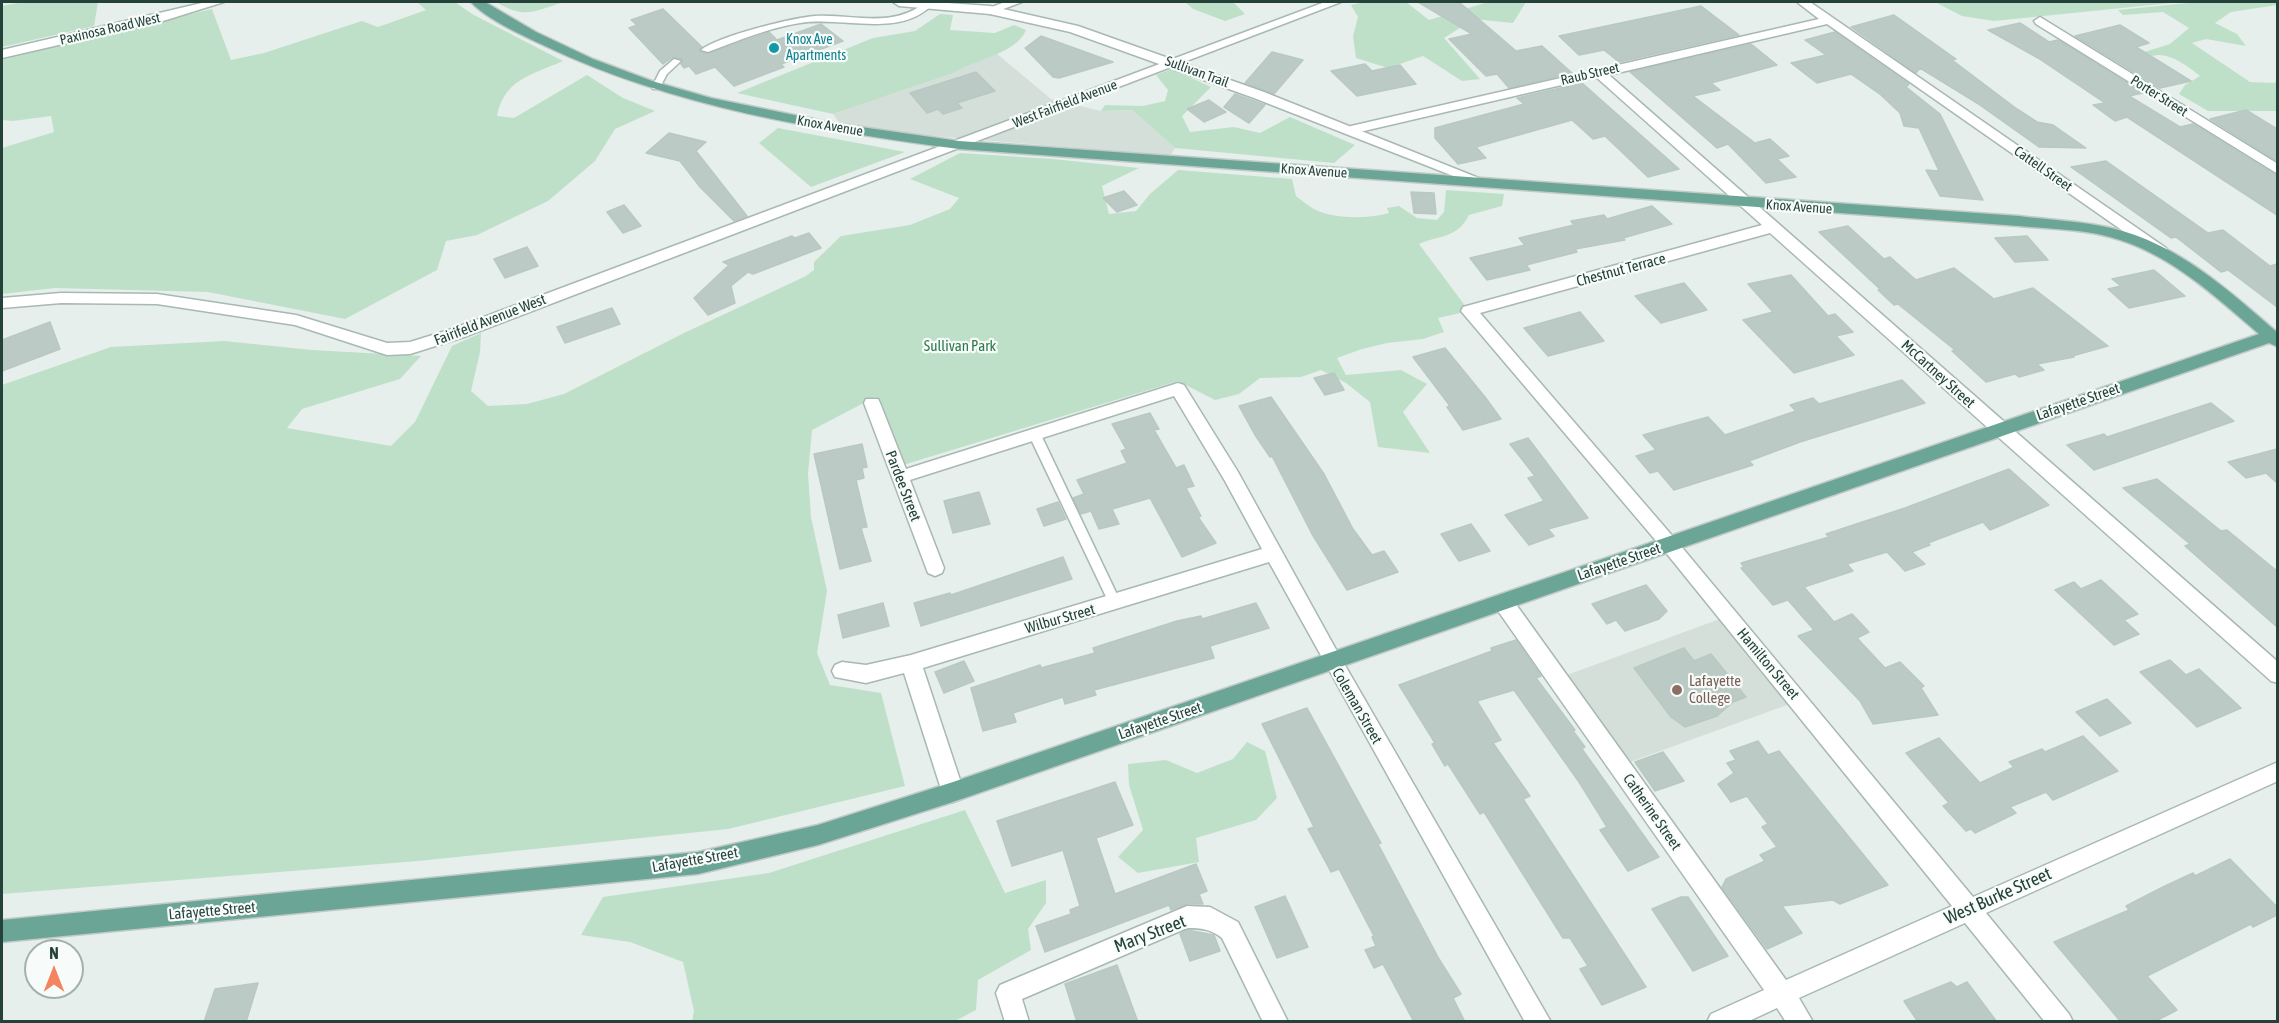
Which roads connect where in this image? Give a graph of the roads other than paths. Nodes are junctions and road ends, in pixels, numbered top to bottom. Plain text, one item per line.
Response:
1 (218, 2) edge
2 (477, 2) edge
3 (899, 2) edge
4 (1016, 2) edge
5 (1335, 2) edge
6 (1803, 2) edge
7 (929, 4) junction
8 (990, 10) junction
9 (1829, 20) junction
10 (2040, 21) dead end
11 (705, 50) dead end
12 (2, 54) edge
13 (677, 61) dead end
14 (1171, 62) junction
15 (1598, 72) junction
16 (656, 87) junction
17 (1351, 130) junction
18 (959, 145) junction
19 (2277, 170) edge
20 (1484, 183) junction
21 (1746, 203) junction
22 (1773, 227) junction
23 (2170, 258) junction
24 (2, 303) edge
25 (1469, 311) joint
26 (2275, 337) edge
27 (872, 403) dead end
28 (2001, 429) junction
29 (1035, 435) junction
30 (900, 477) junction
31 (1669, 544) junction
32 (1275, 553) junction
33 (935, 568) dead end
34 (1503, 602) junction
35 (1115, 603) junction
36 (1332, 661) junction
37 (911, 663) junction
38 (842, 671) dead end
39 (2277, 675) edge
40 (2277, 771) edge
41 (953, 792) junction
42 (1969, 909) junction
43 (2, 931) edge
44 (1780, 994) junction
45 (1017, 1022) edge
46 (1276, 1022) edge
47 (1539, 1022) edge
48 (1719, 1022) edge
49 (1801, 1022) edge
50 (2061, 1022) edge

1 - 12 street, Paxinosa Road West
2 - 16 main road, Knox Avenue
3 - 7 street, Sullivan Trail
4 - 8 street
5 - 14 street, West Fairfield Avenue
6 - 9 street, Cattell Street
7 - 8 street, Sullivan Trail
7 - 11 lane
8 - 14 street, Sullivan Trail
9 - 15 street, Raub Street
9 - 23 street, Cattell Street
10 - 19 street, Porter Street
13 - 16 lane
14 - 17 street, Sullivan Trail
14 - 18 street, West Fairfield Avenue
15 - 17 street, Raub Street
15 - 21 street, McCartney Street
16 - 18 main road, Knox Avenue
17 - 20 street, Sullivan Trail
18 - 20 main road, Knox Avenue
18 - 24 street, Fairifeld Avenue West
20 - 21 main road, Knox Avenue
21 - 22 street, McCartney Street
21 - 23 main road, Knox Avenue
22 - 25 street, Chestnut Terrace
22 - 28 street, McCartney Street
23 - 26 main road, Cattell Street
25 - 31 street, Hamilton Street
26 - 28 main road, Lafayette Street
27 - 30 street, Pardee Street
28 - 31 main road, Lafayette Street
28 - 39 street, McCartney Street
29 - 30 street
29 - 32 street, Coleman Street
29 - 35 lane
30 - 33 street, Pardee Street
31 - 34 main road, Lafayette Street
31 - 42 street, Hamilton Street
32 - 35 street, Wilbur Street
32 - 36 street, Coleman Street
34 - 36 main road, Lafayette Street
34 - 44 street, Catherine Street
35 - 37 street, Wilbur Street
36 - 41 main road, Lafayette Street
36 - 47 street, Coleman Street
37 - 38 street, Wilbur Street
37 - 41 street
40 - 42 street, West Burke Street
41 - 43 main road, Lafayette Street
42 - 44 street, West Burke Street
42 - 50 street, Hamilton Street
44 - 48 street, West Burke Street
44 - 49 street, Catherine Street
45 - 46 street, Mary Street

